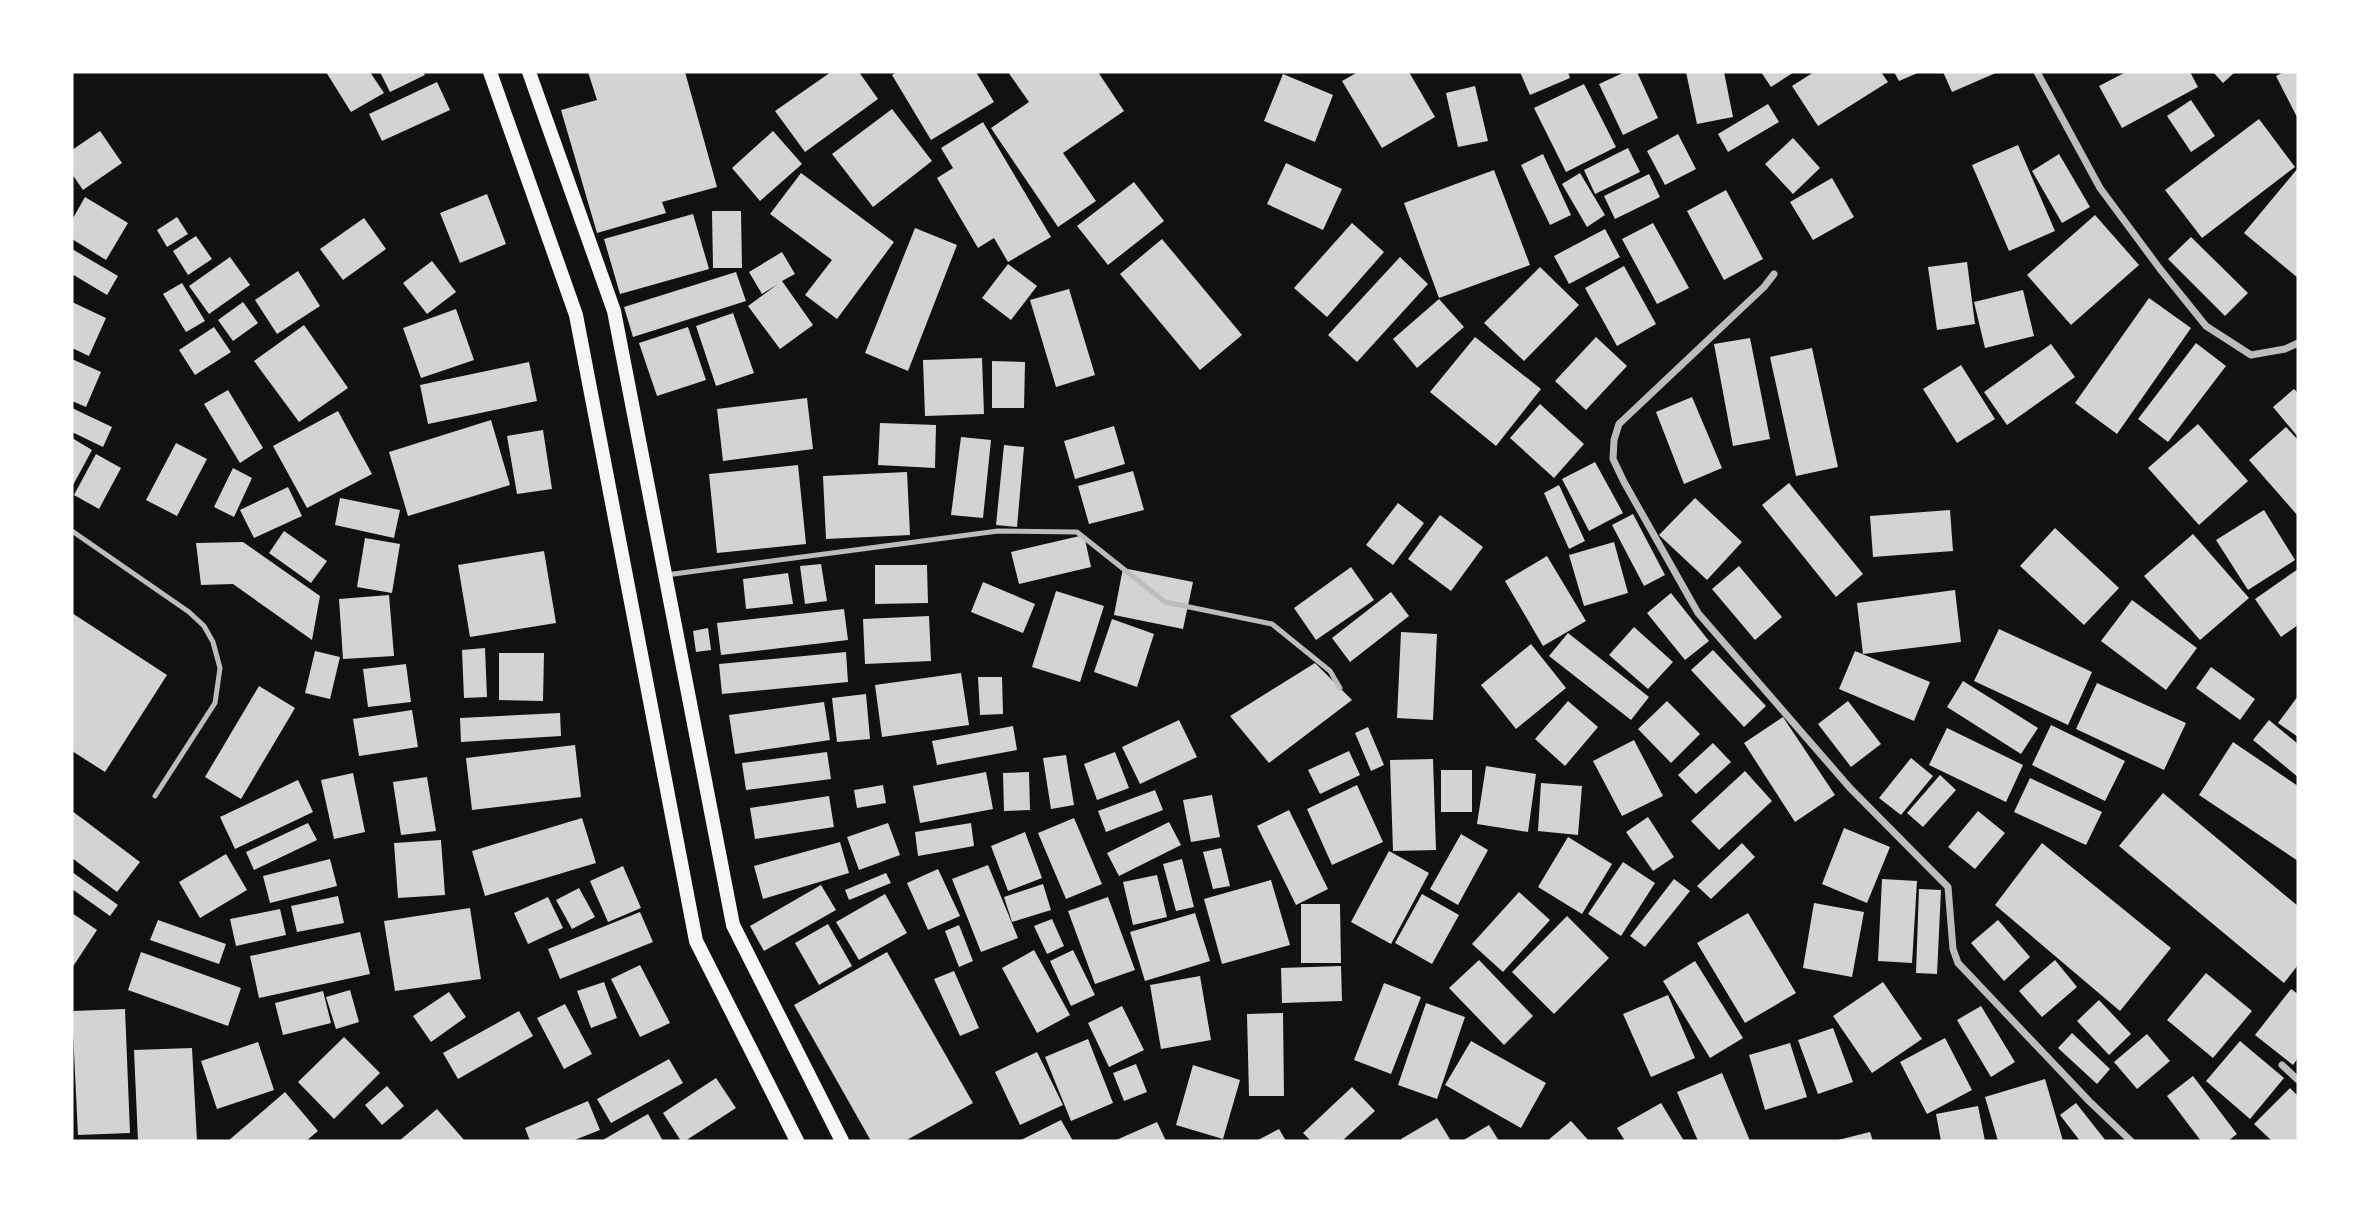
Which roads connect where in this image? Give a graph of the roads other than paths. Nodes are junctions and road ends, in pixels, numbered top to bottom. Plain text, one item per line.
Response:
1 (490, 72) edge
2 (529, 72) edge
3 (2037, 72) edge
4 (1774, 274) dead end
5 (2298, 343) edge
6 (72, 531) edge
7 (666, 575) junction
8 (1340, 688) dead end
9 (155, 796) dead end
10 (2282, 1065) dead end
11 (2298, 1080) edge
12 (797, 1141) edge
13 (842, 1141) edge
14 (2132, 1141) edge

1 - 12 main road
2 - 7 main road
3 - 5 street
4 - 14 street
6 - 9 lane
7 - 8 lane
7 - 13 main road
10 - 11 street

